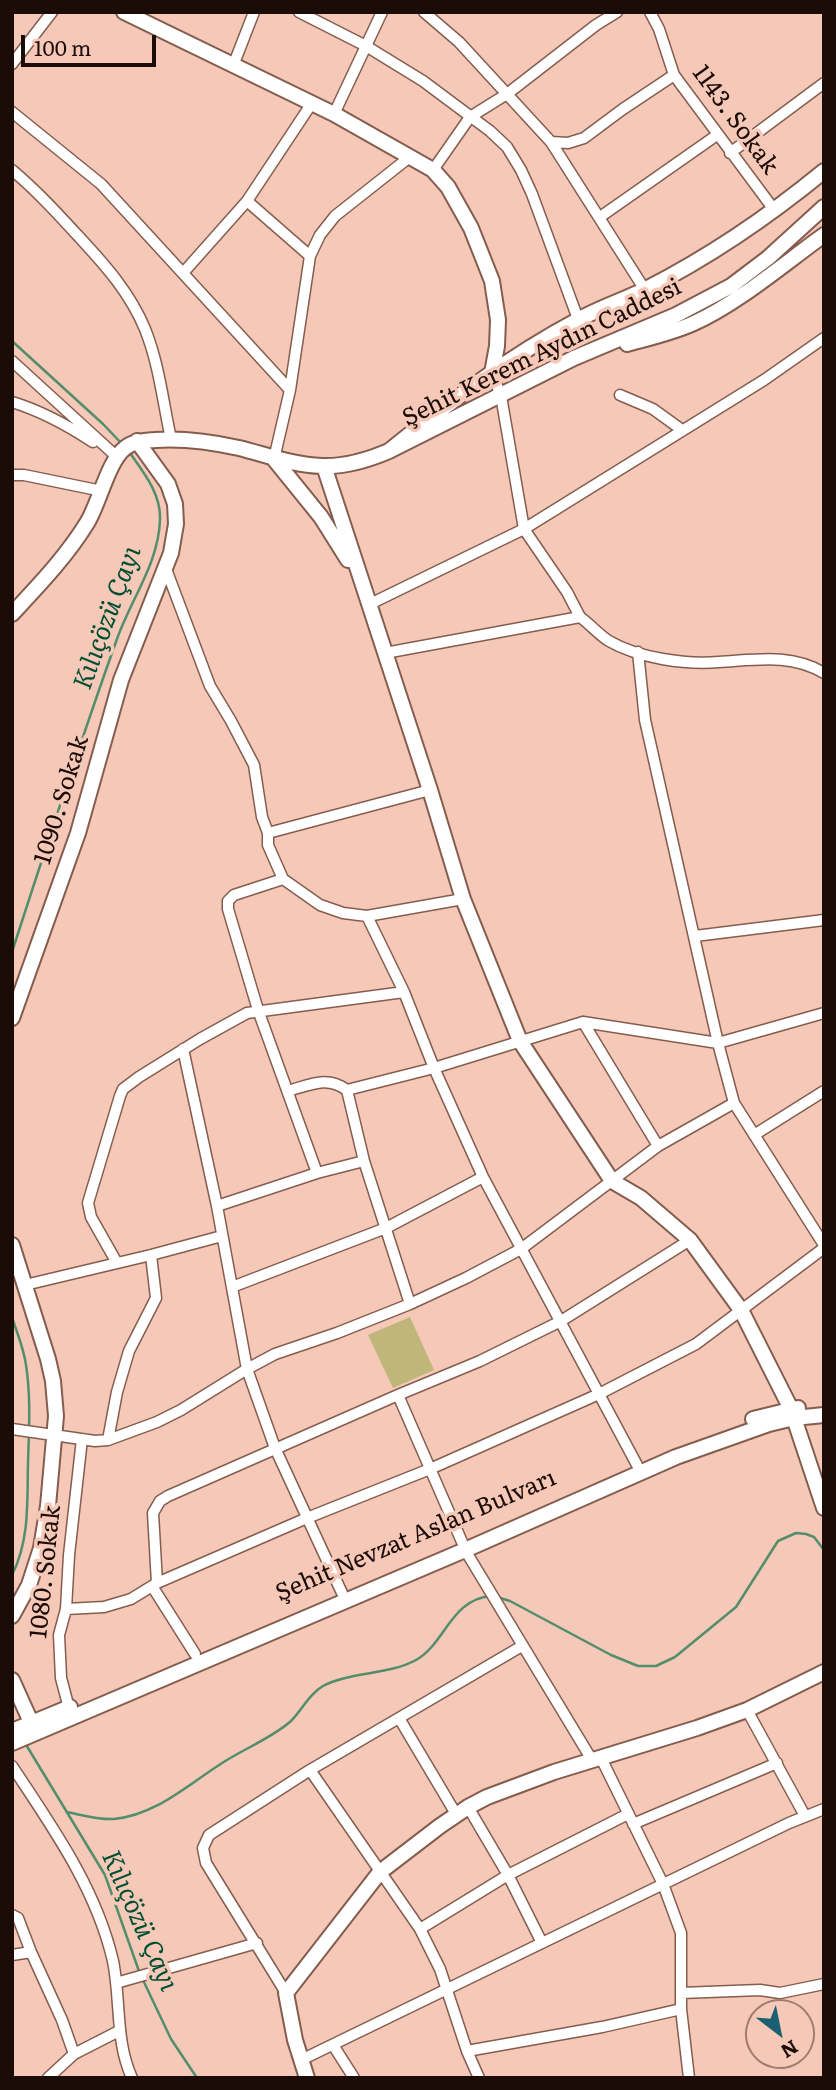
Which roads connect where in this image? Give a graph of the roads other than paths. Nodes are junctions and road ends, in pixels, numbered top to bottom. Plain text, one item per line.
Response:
1 (52, 12) edge
2 (124, 12) edge
3 (254, 12) edge
4 (299, 12) edge
5 (382, 12) edge
6 (424, 12) edge
7 (617, 12) edge
8 (650, 12) edge
9 (366, 46) junction
10 (12, 64) edge
11 (233, 66) junction
12 (674, 75) junction
13 (824, 83) edge
14 (506, 94) junction
15 (312, 103) junction
16 (12, 112) edge
17 (334, 114) junction
18 (470, 117) junction
19 (717, 135) junction
20 (551, 142) junction
21 (730, 153) junction
22 (411, 156) junction
23 (12, 170) edge
24 (433, 170) junction
25 (824, 171) edge
26 (247, 201) junction
27 (824, 207) edge
28 (775, 211) junction
29 (600, 218) junction
30 (824, 235) edge
31 (310, 256) junction
32 (183, 273) junction
33 (645, 290) junction
34 (578, 319) junction
35 (824, 338) edge
36 (588, 353) junction
37 (12, 360) edge
38 (492, 373) junction
39 (290, 390) junction
40 (620, 395) dead end
41 (500, 396) junction
42 (12, 402) edge
43 (682, 430) junction
44 (171, 439) junction
45 (137, 441) junction
46 (389, 452) junction
47 (116, 456) junction
48 (274, 459) junction
49 (324, 467) junction
50 (12, 475) edge
51 (102, 491) junction
52 (524, 529) junction
53 (166, 569) junction
54 (360, 579) junction
55 (370, 604) junction
56 (12, 614) edge
57 (580, 617) junction
58 (638, 652) junction
59 (385, 653) junction
60 (824, 673) edge
61 (430, 790) junction
62 (268, 833) junction
63 (283, 879) junction
64 (463, 899) junction
65 (367, 916) junction
66 (824, 920) edge
67 (695, 936) junction
68 (404, 992) junction
69 (258, 1010) junction
70 (823, 1014) edge
71 (12, 1018) edge
72 (583, 1022) junction
73 (520, 1041) junction
74 (718, 1043) junction
75 (183, 1049) junction
76 (434, 1068) junction
77 (347, 1090) junction
78 (288, 1091) junction
79 (824, 1091) edge
80 (734, 1103) junction
81 (754, 1135) junction
82 (658, 1146) junction
83 (364, 1161) junction
84 (317, 1174) junction
85 (483, 1177) junction
86 (612, 1181) junction
87 (217, 1206) junction
88 (386, 1228) junction
89 (222, 1236) junction
90 (690, 1240) junction
91 (12, 1245) edge
92 (824, 1247) edge
93 (521, 1248) junction
94 (151, 1255) junction
95 (117, 1263) junction
96 (24, 1285) junction
97 (232, 1287) junction
98 (410, 1304) junction
99 (741, 1310) junction
100 (561, 1321) junction
101 (247, 1369) junction
102 (599, 1394) junction
103 (398, 1395) junction
104 (824, 1406) edge
105 (793, 1413) junction
106 (824, 1415) edge
107 (12, 1429) edge
108 (55, 1435) junction
109 (82, 1439) junction
110 (108, 1440) junction
111 (275, 1448) junction
112 (637, 1465) junction
113 (430, 1469) junction
114 (824, 1508) edge
115 (307, 1518) junction
116 (464, 1546) junction
117 (154, 1585) junction
118 (342, 1593) junction
119 (66, 1609) junction
120 (12, 1616) edge
121 (522, 1646) junction
122 (195, 1654) junction
123 (824, 1672) edge
124 (12, 1680) edge
125 (747, 1710) junction
126 (70, 1712) junction
127 (399, 1718) junction
128 (33, 1728) junction
129 (12, 1731) edge
130 (12, 1743) edge
131 (597, 1759) junction
132 (777, 1763) junction
133 (12, 1766) edge
134 (310, 1770) junction
135 (824, 1809) edge
136 (462, 1811) junction
137 (628, 1814) junction
138 (805, 1816) junction
139 (633, 1824) junction
140 (380, 1872) junction
141 (508, 1875) junction
142 (663, 1884) junction
143 (12, 1915) edge
144 (420, 1929) junction
145 (257, 1943) junction
146 (541, 1943) junction
147 (32, 1952) junction
148 (12, 1955) edge
149 (116, 1983) junction
150 (824, 1983) edge
151 (446, 1990) junction
152 (286, 1993) junction
153 (681, 1993) junction
154 (681, 2009) junction
155 (119, 2031) junction
156 (333, 2045) junction
157 (467, 2051) junction
158 (74, 2054) junction
159 (302, 2060) junction
160 (48, 2078) edge
161 (132, 2078) edge
162 (307, 2078) edge
163 (354, 2078) edge
164 (479, 2078) edge
165 (689, 2078) edge

1 - 10 street
2 - 11 street
3 - 11 street
4 - 9 street
5 - 9 street
6 - 14 street
7 - 14 street
8 - 12 street, 1143. Sokak
9 - 17 street
9 - 18 street
11 - 15 street
12 - 19 street, 1143. Sokak
12 - 20 street
13 - 21 street
14 - 18 street
14 - 20 street
15 - 17 street
15 - 26 street
16 - 32 street
17 - 22 street
18 - 24 street
18 - 34 street
19 - 21 street, 1143. Sokak
19 - 29 street
20 - 29 street
21 - 28 street, 1143. Sokak
22 - 24 street
22 - 31 street
23 - 44 street
24 - 38 street
25 - 28 street, Şehit Kerem Aydın Caddesi
26 - 31 street
26 - 32 street
27 - 36 street, Şehit Kerem Aydın Caddesi
28 - 33 street, Şehit Kerem Aydın Caddesi
29 - 33 street
30 - 36 street
31 - 39 street
32 - 39 street
33 - 34 street, Şehit Kerem Aydın Caddesi
34 - 38 street, Şehit Kerem Aydın Caddesi
35 - 43 street
36 - 41 street, Şehit Kerem Aydın Caddesi
37 - 47 street
38 - 41 street
38 - 46 street, Şehit Kerem Aydın Caddesi
39 - 48 street
40 - 43 street
41 - 46 street, Şehit Kerem Aydın Caddesi
41 - 52 street
42 - 47 street
43 - 52 street
44 - 45 street
44 - 48 street
45 - 47 street
45 - 53 street, 1090. Sokak
46 - 49 street
47 - 51 street
48 - 49 street
48 - 54 street
49 - 54 street
50 - 51 street
51 - 56 street
52 - 55 street
52 - 57 street
53 - 62 street
53 - 71 street, 1090. Sokak
54 - 55 street
55 - 59 street
57 - 58 street
57 - 59 street
58 - 60 street
58 - 67 street
59 - 61 street
61 - 62 street
61 - 64 street
62 - 63 street
63 - 65 street
63 - 69 street
64 - 65 street
64 - 73 street
65 - 68 street
66 - 67 street
67 - 74 street
68 - 69 street
68 - 76 street
69 - 75 street
69 - 78 street
70 - 74 street
72 - 73 street
72 - 74 street
72 - 82 street
73 - 76 street
73 - 86 street
74 - 80 street
75 - 87 street
75 - 95 street
76 - 77 street
76 - 85 street
77 - 78 street
77 - 83 street
78 - 84 street
79 - 81 street
80 - 81 street
80 - 82 street
81 - 92 street
82 - 86 street
83 - 84 street
83 - 88 street
84 - 87 street
85 - 88 street
85 - 93 street
86 - 90 street
86 - 93 street
87 - 89 street
88 - 97 street
88 - 98 street
89 - 94 street
89 - 97 street
90 - 99 street
90 - 100 street
91 - 96 street
92 - 99 street
93 - 98 street
93 - 100 street
94 - 95 street
94 - 110 street
95 - 96 street
96 - 108 street
97 - 101 street
98 - 101 street
99 - 102 street
99 - 105 street
100 - 102 street
100 - 103 street
101 - 110 street
101 - 111 street
102 - 112 street
102 - 113 street
103 - 111 street
103 - 113 street
104 - 105 street, Şehit Nevzat Aslan Bulvarı
105 - 106 street, Şehit Nevzat Aslan Bulvarı
105 - 112 street, Şehit Nevzat Aslan Bulvarı
105 - 114 street
105 - 116 street, Şehit Nevzat Aslan Bulvarı
107 - 108 street
108 - 109 street
108 - 120 street
109 - 110 street
109 - 119 street, 1080. Sokak
111 - 115 street
111 - 117 street
112 - 116 street, Şehit Nevzat Aslan Bulvarı
113 - 115 street
113 - 116 street
115 - 117 street
115 - 118 street
116 - 118 street, Şehit Nevzat Aslan Bulvarı
116 - 121 street
116 - 126 street, Şehit Nevzat Aslan Bulvarı
117 - 119 street
117 - 122 street
118 - 122 street, Şehit Nevzat Aslan Bulvarı
119 - 126 street, 1080. Sokak
121 - 127 street
121 - 131 street
122 - 126 street, Şehit Nevzat Aslan Bulvarı
123 - 125 street
124 - 128 street
125 - 131 street
125 - 132 street
126 - 128 street, Şehit Nevzat Aslan Bulvarı
127 - 134 street
127 - 136 street
128 - 129 street
128 - 130 street
131 - 136 street
131 - 137 street
132 - 138 street
132 - 139 street
133 - 149 street
134 - 140 street
134 - 145 street
135 - 138 street
136 - 140 street
136 - 141 street
137 - 139 street
137 - 141 street
138 - 142 street
139 - 142 street
140 - 144 street
140 - 152 street
141 - 144 street
141 - 146 street
142 - 146 street
142 - 153 street
143 - 147 street
144 - 151 street
145 - 149 street
145 - 152 street
146 - 151 street
147 - 148 street
147 - 158 street
149 - 155 street
150 - 153 street
151 - 156 street
151 - 157 street
152 - 159 street
153 - 154 street
154 - 157 street
154 - 165 street
155 - 158 street
155 - 161 street
156 - 159 street
156 - 163 street
157 - 164 street
158 - 160 street
159 - 162 street

